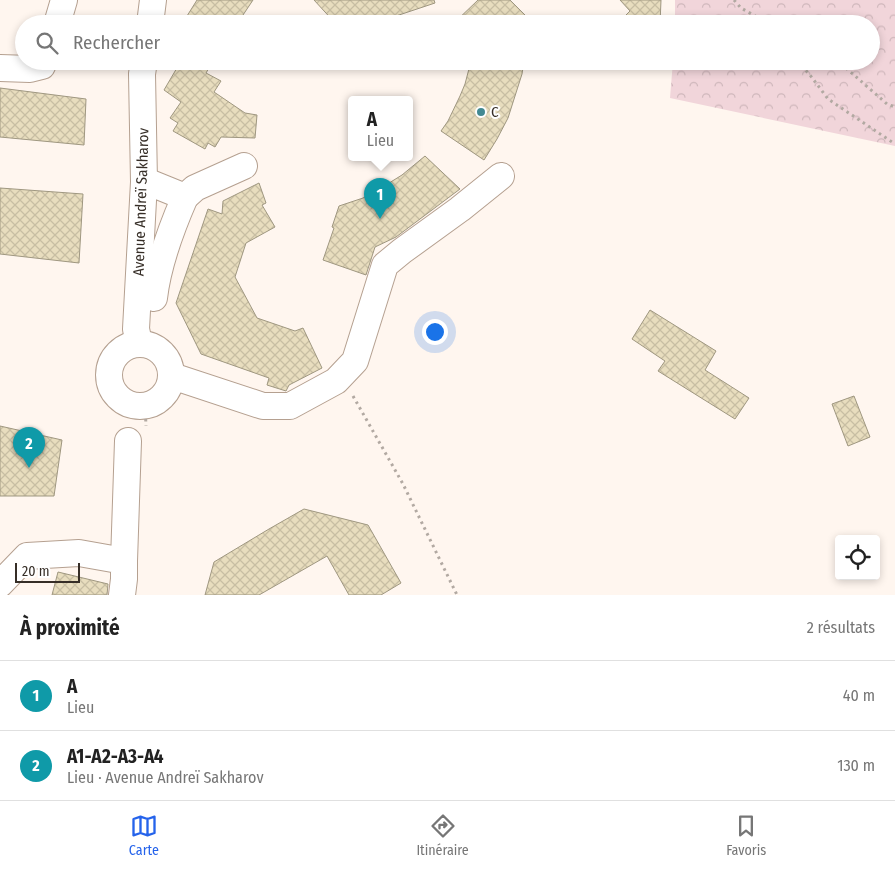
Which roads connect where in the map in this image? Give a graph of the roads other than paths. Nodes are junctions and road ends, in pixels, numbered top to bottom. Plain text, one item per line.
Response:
1 (153, 0) edge
2 (151, 15) edge
3 (0, 68) edge
4 (15, 68) edge
5 (143, 70) edge
6 (244, 166) dead end
7 (501, 176) dead end
8 (144, 182) junction
9 (185, 197) junction
10 (154, 298) dead end
11 (139, 343) junction
12 (172, 376) junction
13 (128, 441) dead end
14 (124, 561) junction
15 (0, 584) edge
16 (122, 595) edge

1 - 2 street
3 - 4 street
5 - 8 street, Avenue Andreï Sakharov
6 - 9 street
7 - 12 street
8 - 9 street
8 - 11 street, Avenue Andreï Sakharov
9 - 10 street
11 - 12 street
11 - 12 street
13 - 14 street
14 - 15 street
14 - 16 street

